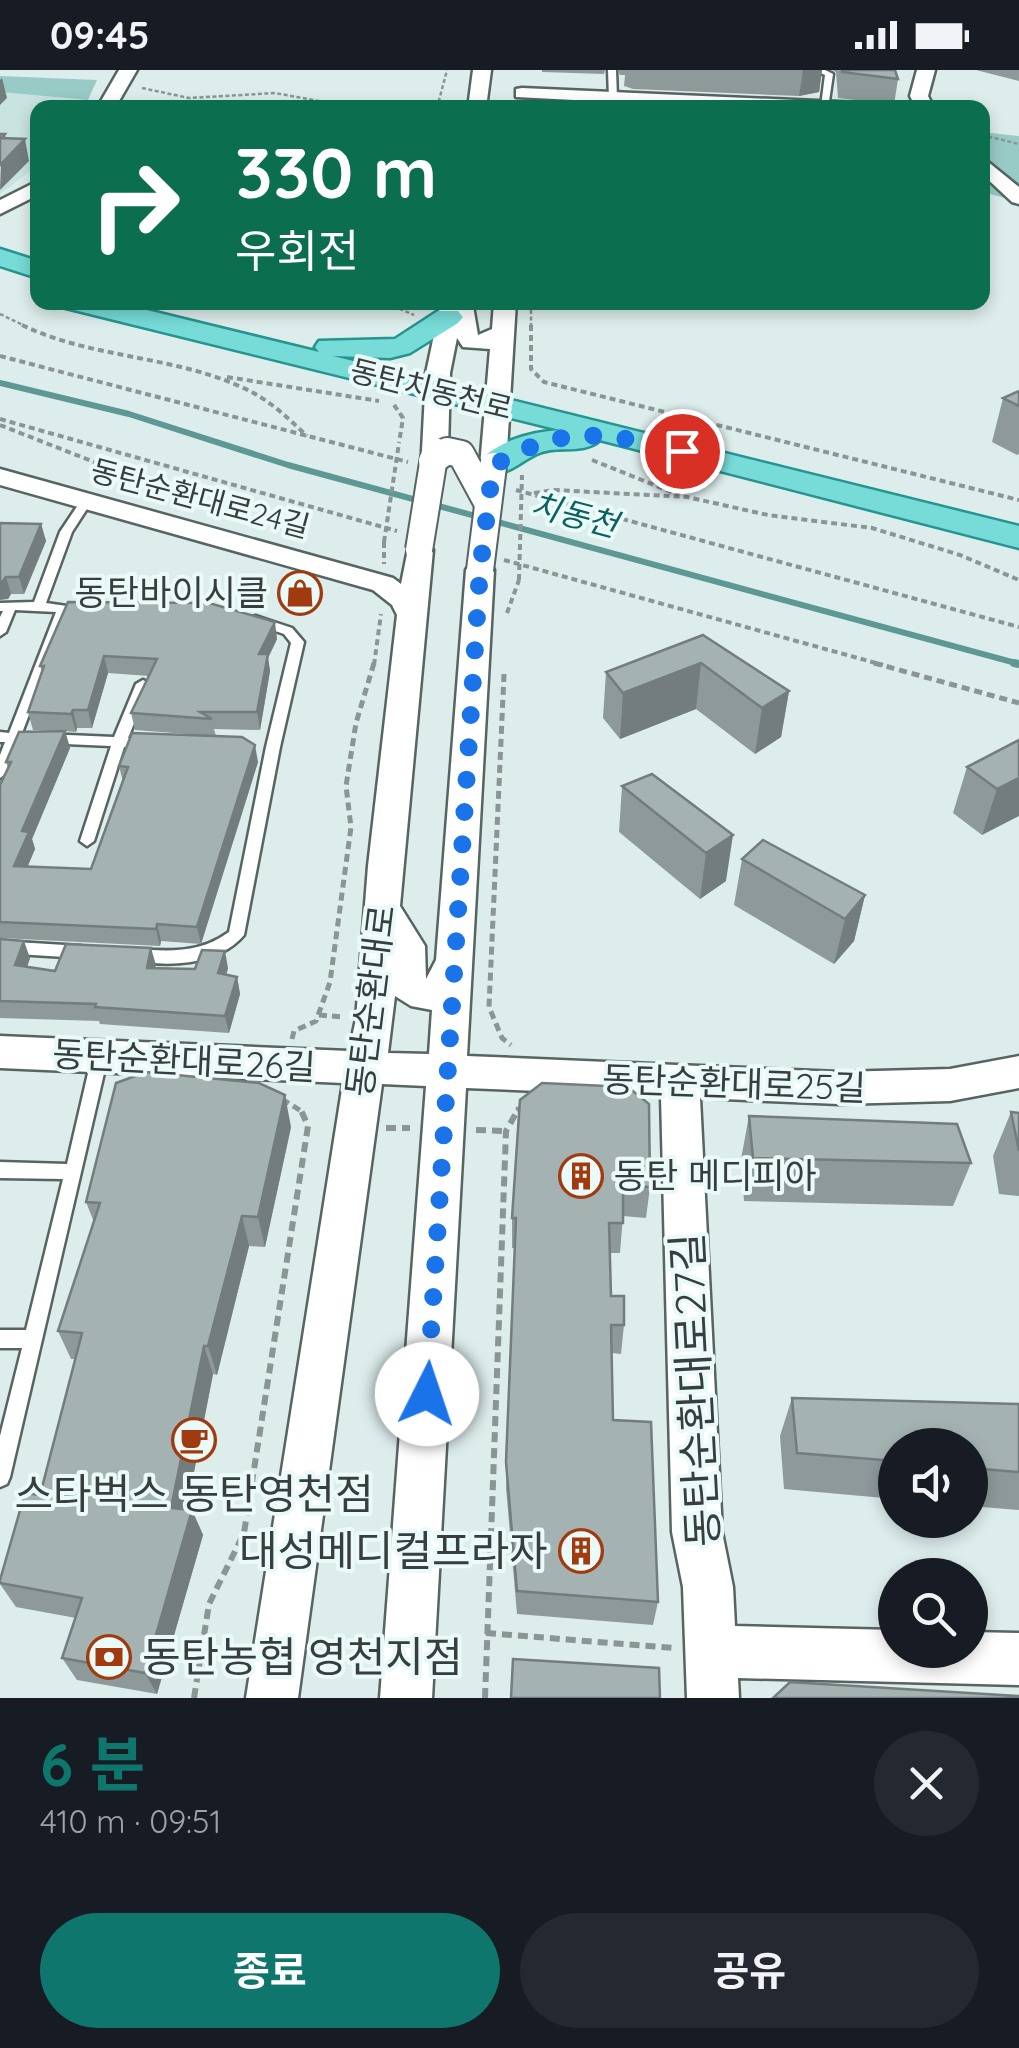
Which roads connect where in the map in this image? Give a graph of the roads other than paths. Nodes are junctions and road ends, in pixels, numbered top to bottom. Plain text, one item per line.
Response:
1 (482, 70) edge
2 (524, 70) edge
3 (612, 70) edge
4 (818, 70) edge
5 (926, 70) edge
6 (124, 78) edge
7 (613, 98) junction
8 (111, 100) edge
9 (478, 100) edge
10 (521, 100) edge
11 (666, 100) edge
12 (826, 100) edge
13 (922, 100) edge
14 (990, 170) edge
15 (30, 191) edge
16 (1019, 198) edge
17 (0, 208) edge
18 (0, 257) edge
19 (30, 267) edge
20 (0, 277) edge
21 (30, 287) edge
22 (112, 310) edge
23 (178, 310) edge
24 (450, 310) edge
25 (504, 310) edge
26 (503, 331) junction
27 (329, 347) junction
28 (438, 382) junction
29 (498, 397) junction
30 (596, 443) junction
31 (434, 456) junction
32 (508, 470) junction
33 (0, 477) edge
34 (86, 501) junction
35 (488, 505) junction
36 (1019, 516) edge
37 (1019, 536) edge
38 (418, 557) junction
39 (383, 584) junction
40 (39, 606) junction
41 (5, 608) edge
42 (64, 609) junction
43 (82, 610) edge
44 (236, 613) edge
45 (411, 614) junction
46 (0, 632) edge
47 (143, 684) edge
48 (7, 737) edge
49 (119, 742) junction
50 (157, 743) edge
51 (254, 747) edge
52 (273, 747) junction
53 (0, 773) edge
54 (88, 841) dead end
55 (385, 911) junction
56 (458, 946) junction
57 (0, 947) edge
58 (90, 952) edge
59 (109, 953) edge
60 (0, 1052) edge
61 (100, 1056) junction
62 (368, 1069) junction
63 (1019, 1072) edge
64 (447, 1074) junction
65 (680, 1082) junction
66 (0, 1170) edge
67 (74, 1172) junction
68 (0, 1339) edge
69 (34, 1339) junction
70 (0, 1477) edge
71 (1019, 1659) edge
72 (712, 1674) edge
73 (272, 1698) edge
74 (406, 1698) edge

1 - 9 street
2 - 10 street
3 - 7 lane
4 - 12 lane
5 - 13 street
6 - 8 street
7 - 10 street
7 - 11 street
14 - 16 street
15 - 17 street
18 - 19 main road
20 - 21 main road
22 - 28 main road, 동탄치동천로
23 - 27 main road, 동탄치동천로
24 - 26 street
24 - 27 main road
24 - 28 street, 동탄순환대로
25 - 26 street
26 - 29 street
27 - 28 main road, 동탄치동천로
28 - 29 main road, 동탄치동천로
28 - 31 street, 동탄순환대로
29 - 30 main road, 동탄치동천로
29 - 32 street
29 - 36 main road, 동탄치동천로
30 - 32 main road
30 - 37 main road, 동탄치동천로
31 - 35 street, bridge
31 - 38 street, 동탄순환대로, bridge
32 - 35 street, bridge
33 - 34 street, 동탄순환대로24길
34 - 39 street, 동탄순환대로24길
34 - 40 lane
35 - 56 street, bridge
38 - 39 street
38 - 45 street, 동탄순환대로
39 - 45 street
40 - 41 lane
40 - 42 lane
41 - 46 lane
42 - 43 lane
42 - 48 lane
44 - 52 lane
45 - 55 street, 동탄순환대로
47 - 49 lane
48 - 49 lane
48 - 53 lane
49 - 50 lane
49 - 54 lane
51 - 52 lane
52 - 59 lane
55 - 56 street
55 - 62 street, 동탄순환대로
56 - 64 street
57 - 58 lane
60 - 61 street, 동탄순환대로26길
61 - 62 street, 동탄순환대로26길
61 - 67 lane
62 - 64 street, 동탄순환대로26길
62 - 73 street, 동탄순환대로
63 - 65 street, 동탄순환대로25길
64 - 65 street, 동탄순환대로25길
64 - 74 street
65 - 72 street, 동탄순환대로27길
66 - 67 lane
67 - 69 lane
68 - 69 lane
69 - 70 lane
71 - 72 street

